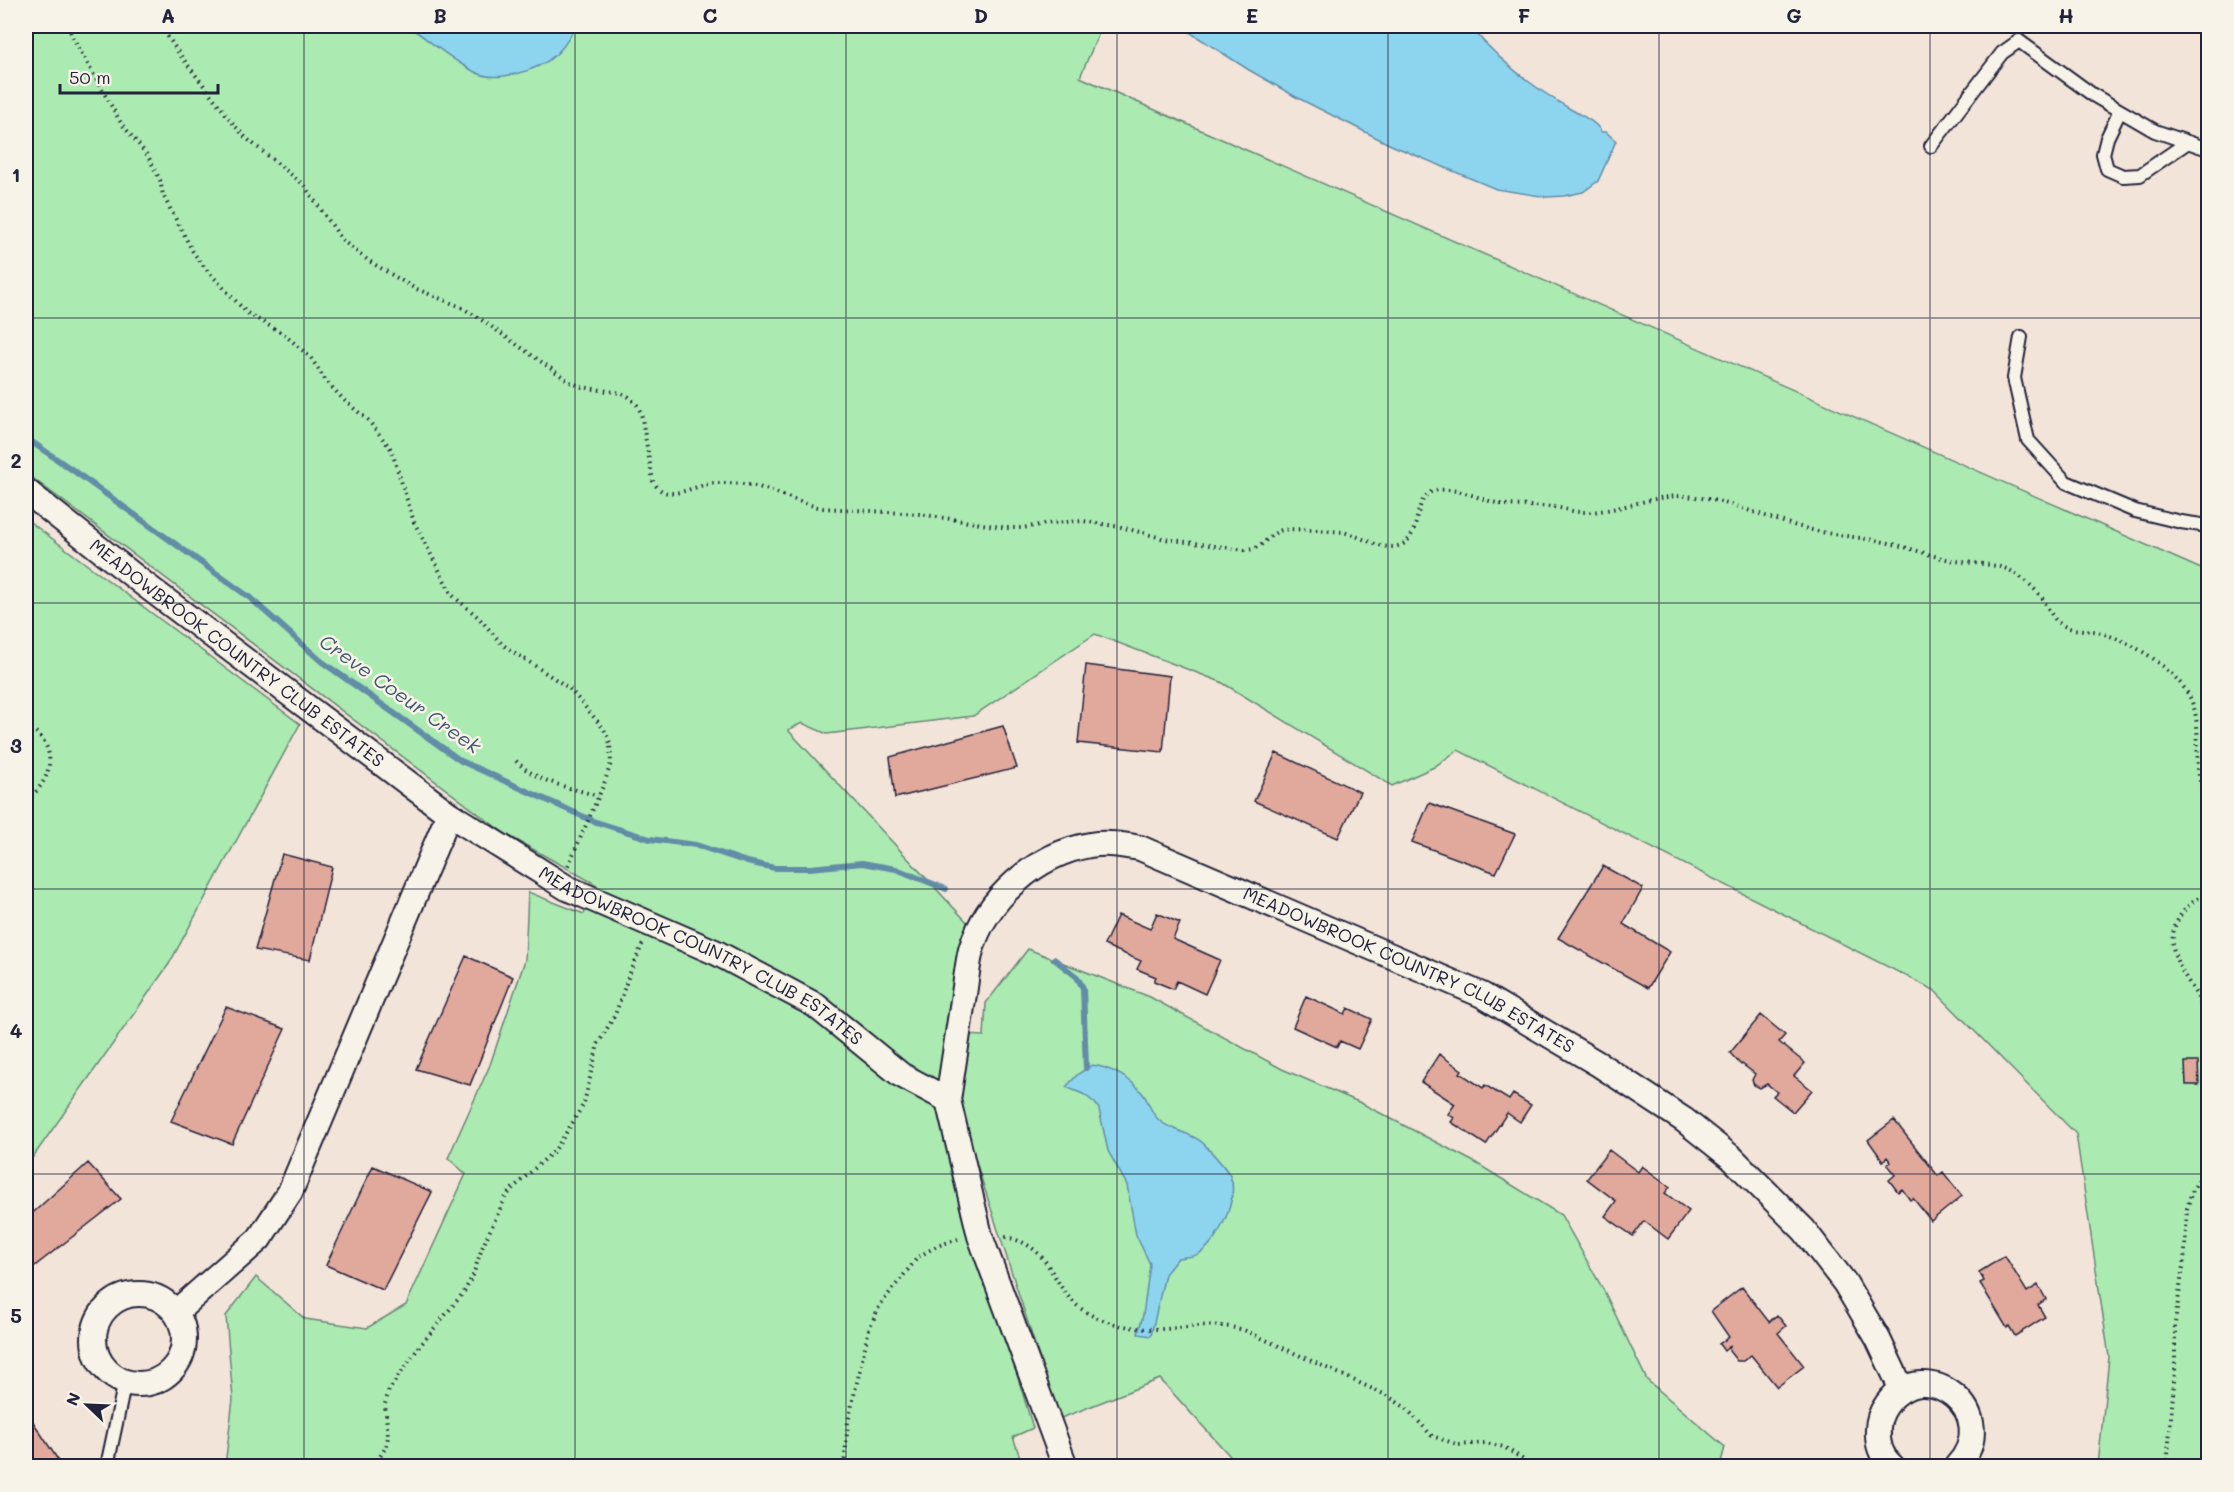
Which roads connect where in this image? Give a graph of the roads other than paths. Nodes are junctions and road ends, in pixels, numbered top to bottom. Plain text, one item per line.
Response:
1 (2120, 111) junction
2 (2188, 142) junction
3 (1931, 146) dead end
4 (2208, 149) edge
5 (2021, 338) dead end
6 (26, 491) edge
7 (2208, 526) edge
8 (449, 814) junction
9 (948, 1100) junction
10 (176, 1312) junction
11 (125, 1381) junction
12 (1902, 1390) junction
13 (107, 1467) edge
14 (1065, 1467) edge
15 (1892, 1467) edge
16 (1958, 1467) edge

1 - 2 lane
1 - 2 lane
1 - 3 lane
2 - 4 lane
5 - 7 lane
6 - 8 street, MEADOWBROOK COUNTRY CLUB ESTATES
8 - 9 street, MEADOWBROOK COUNTRY CLUB ESTATES
8 - 10 street
9 - 12 street, MEADOWBROOK COUNTRY CLUB ESTATES
9 - 14 street, MEADOWBROOK COUNTRY CLUB ESTATES
10 - 11 street
10 - 11 street
11 - 13 lane
12 - 15 street
12 - 16 street

